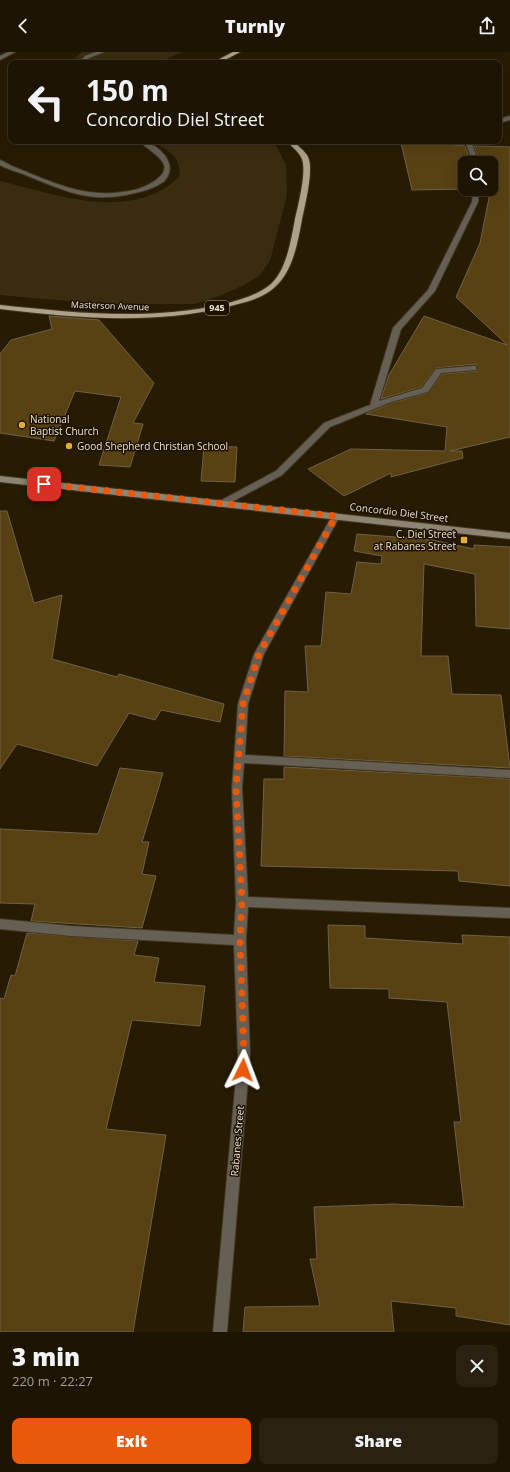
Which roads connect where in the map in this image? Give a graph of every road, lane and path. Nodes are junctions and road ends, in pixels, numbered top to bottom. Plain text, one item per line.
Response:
1 (12, 52) edge
2 (102, 52) edge
3 (237, 52) edge
4 (0, 58) edge
5 (84, 60) edge
6 (221, 60) edge
7 (146, 144) edge
8 (293, 144) edge
9 (469, 144) edge
10 (473, 156) edge
11 (0, 162) edge
12 (475, 196) edge
13 (0, 307) edge
14 (473, 368) dead end
15 (373, 406) junction
16 (0, 478) edge
17 (223, 503) junction
18 (336, 516) junction
19 (510, 536) edge
20 (239, 759) junction
21 (510, 774) edge
22 (242, 902) junction
23 (510, 913) edge
24 (0, 924) edge
25 (240, 940) junction
26 (220, 1332) edge

1 - 4 street
2 - 5 street
3 - 6 main road
7 - 11 street
8 - 13 main road, Masterson Avenue / 945
9 - 10 street
12 - 15 street
14 - 15 street
15 - 17 street
16 - 17 main road, Concordio Diel Street
17 - 18 main road, Concordio Diel Street
18 - 19 main road, Concordio Diel Street
18 - 20 street, Rabanes Street
20 - 21 street
20 - 22 street, Rabanes Street
22 - 23 street
22 - 25 street, Rabanes Street
24 - 25 street
25 - 26 street, Rabanes Street

